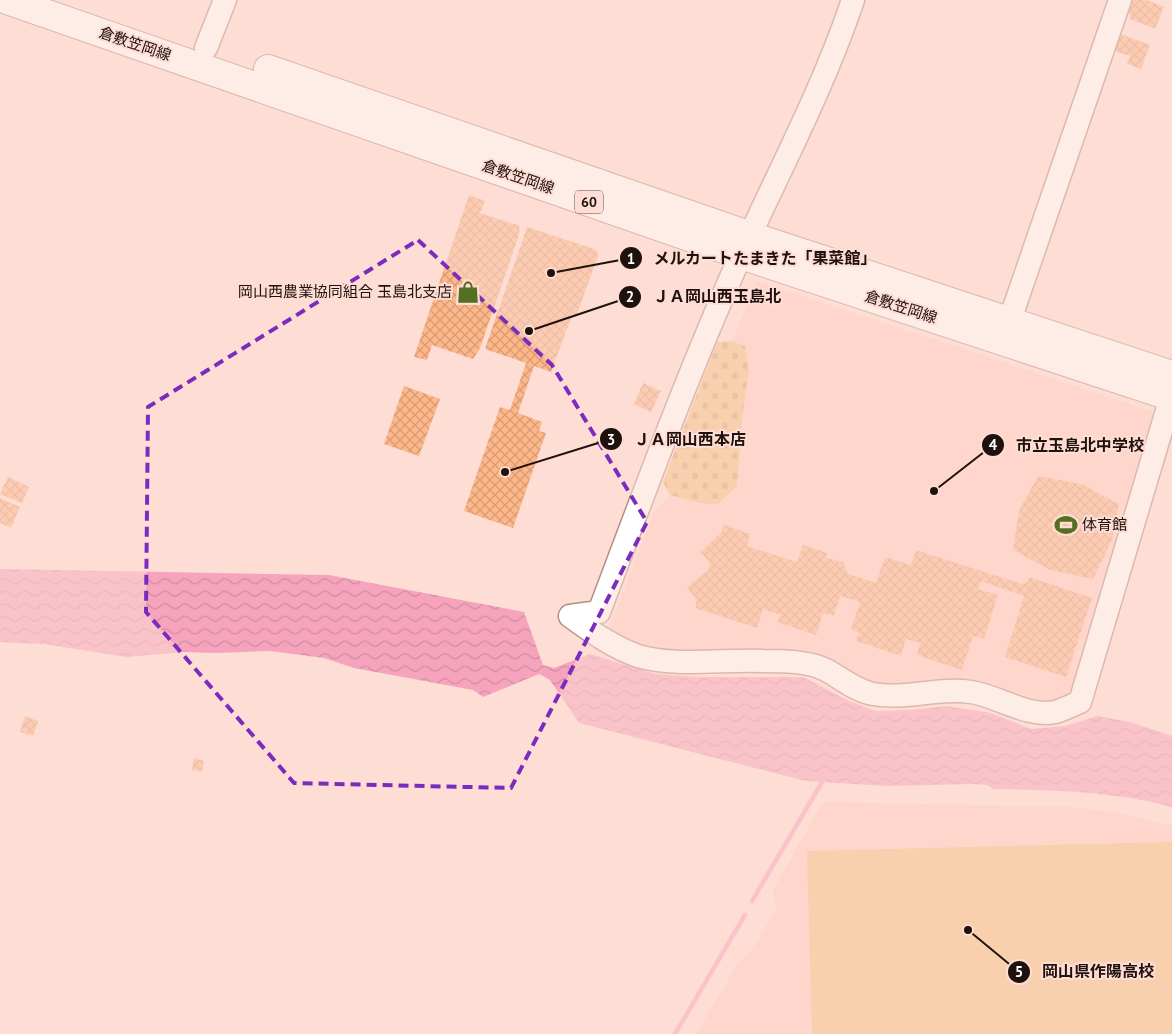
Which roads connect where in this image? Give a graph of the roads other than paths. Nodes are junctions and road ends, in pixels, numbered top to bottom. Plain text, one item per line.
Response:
1 (7, 0) edge
2 (65, 0) edge
3 (225, 0) edge
4 (853, 0) edge
5 (1120, 0) edge
6 (206, 48) junction
7 (746, 245) junction
8 (1006, 331) junction
9 (1172, 391) edge

1 - 7 main road, 倉敷笠岡線 / 60
2 - 6 main road, 倉敷笠岡線 / 60
3 - 6 street
4 - 7 street
5 - 8 street
6 - 7 main road, 倉敷笠岡線 / 60
7 - 8 main road, 倉敷笠岡線 / 60
7 - 9 street
8 - 9 main road, 倉敷笠岡線 / 60

